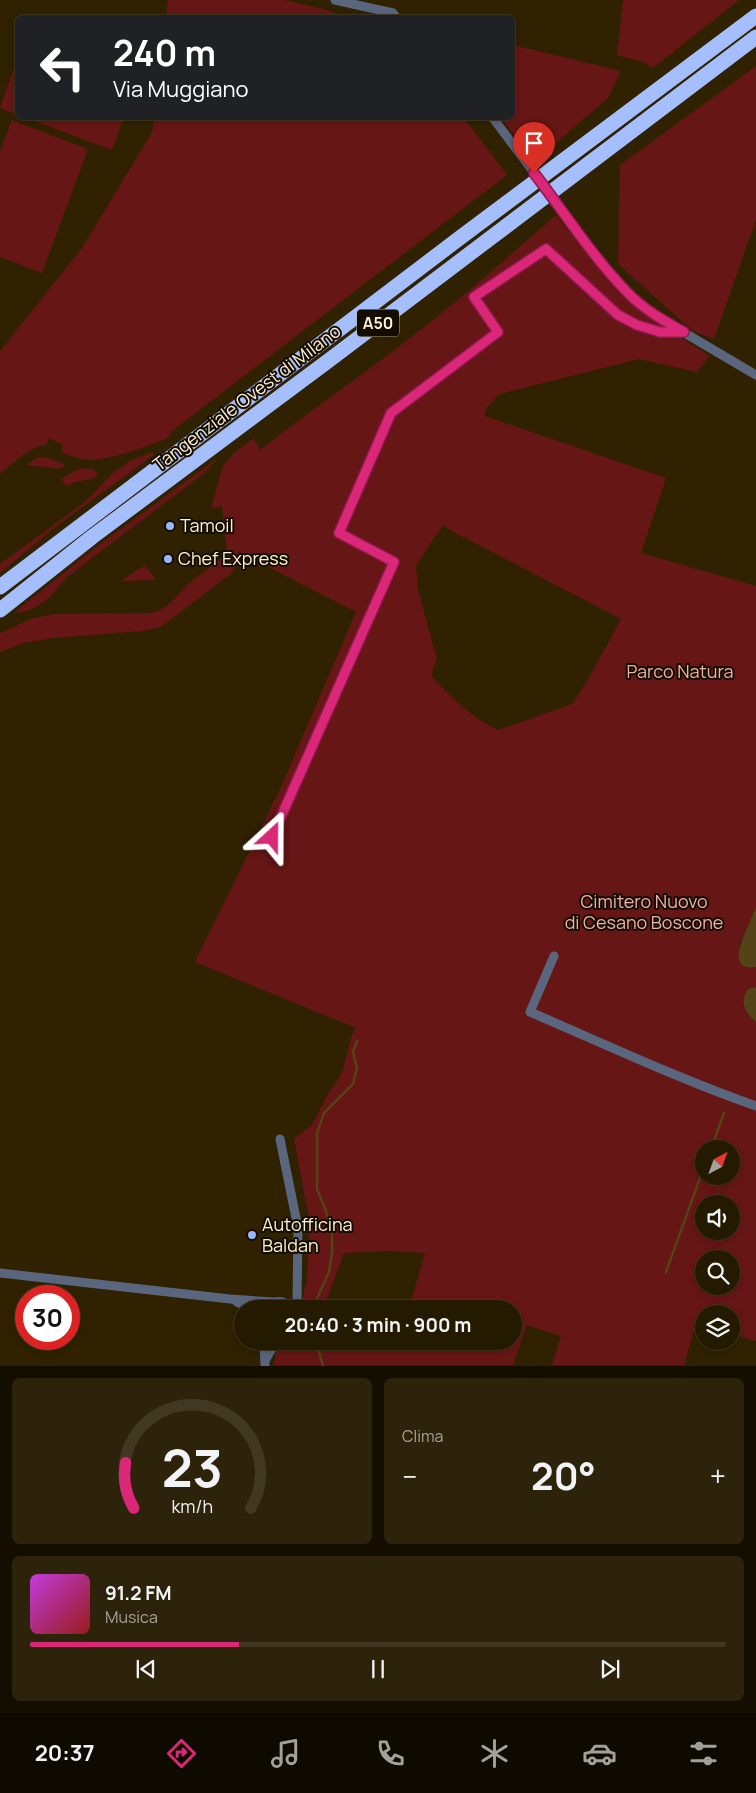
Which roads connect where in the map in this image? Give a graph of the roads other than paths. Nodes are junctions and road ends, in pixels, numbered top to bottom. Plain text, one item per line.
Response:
1 (335, 0) edge
2 (394, 15) edge
3 (756, 16) edge
4 (756, 37) edge
5 (495, 120) edge
6 (684, 332) junction
7 (756, 375) edge
8 (0, 588) edge
9 (0, 610) edge
10 (272, 837) dead end
11 (554, 956) dead end
12 (756, 1106) edge
13 (280, 1139) dead end
14 (0, 1273) edge
15 (296, 1285) junction
16 (230, 1299) junction
17 (246, 1300) edge
18 (281, 1300) edge
19 (297, 1300) edge
20 (234, 1301) edge
21 (271, 1350) edge
22 (265, 1362) edge

1 - 2 street
3 - 8 highway, Tangenziale Ovest di Milano / A50
4 - 9 highway, Tangenziale Ovest di Milano / A50
5 - 6 street
6 - 7 street
6 - 10 street
11 - 12 street
13 - 15 street
14 - 16 street
15 - 18 street
15 - 19 street
16 - 17 street
16 - 20 street
21 - 22 street

